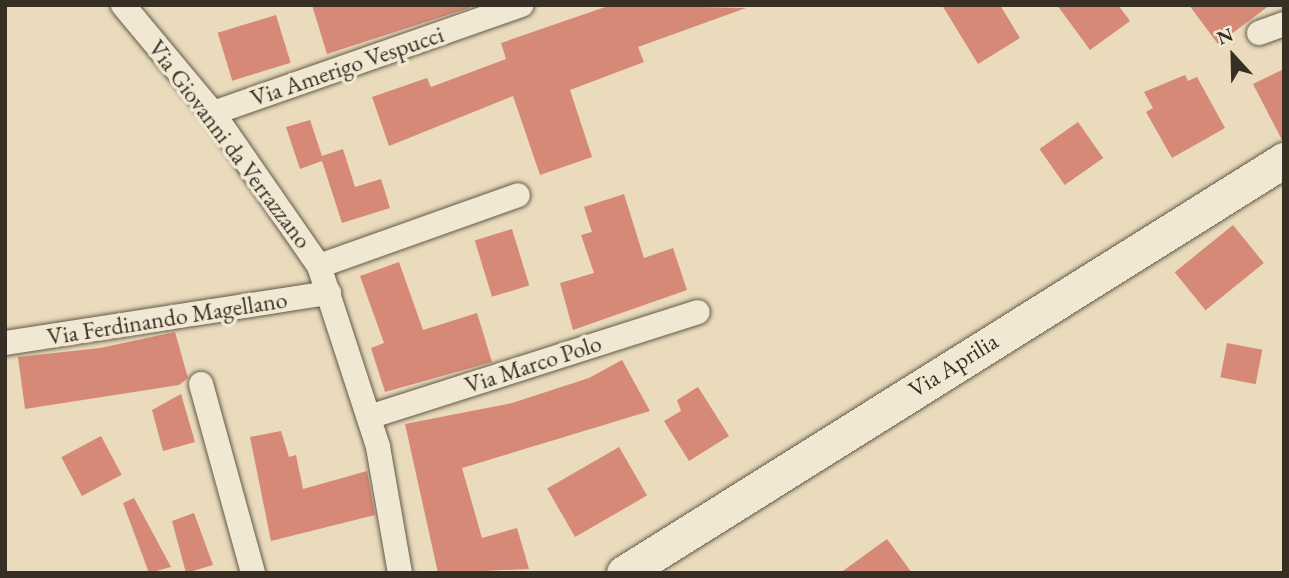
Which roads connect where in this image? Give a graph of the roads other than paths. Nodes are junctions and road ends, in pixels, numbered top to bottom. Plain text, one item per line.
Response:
1 (123, 5) edge
2 (522, 5) edge
3 (1284, 24) edge
4 (1259, 33) dead end
5 (213, 113) junction
6 (1284, 160) edge
7 (518, 195) dead end
8 (318, 266) junction
9 (329, 293) junction
10 (698, 312) dead end
11 (5, 343) edge
12 (201, 384) dead end
13 (369, 417) junction
14 (253, 573) edge
15 (400, 573) edge
16 (624, 573) edge

1 - 5 street, Via Giovanni da Verrazzano
2 - 5 street, Via Amerigo Vespucci
3 - 4 street
5 - 8 street, Via Giovanni da Verrazzano
6 - 16 street, Via Aprilia
7 - 8 street
8 - 9 street, Via Giovanni da Verrazzano
9 - 11 street, Via Ferdinando Magellano
9 - 13 street, Via Giovanni da Verrazzano
10 - 13 street, Via Marco Polo
12 - 14 street
13 - 15 street, Via Giovanni da Verrazzano

